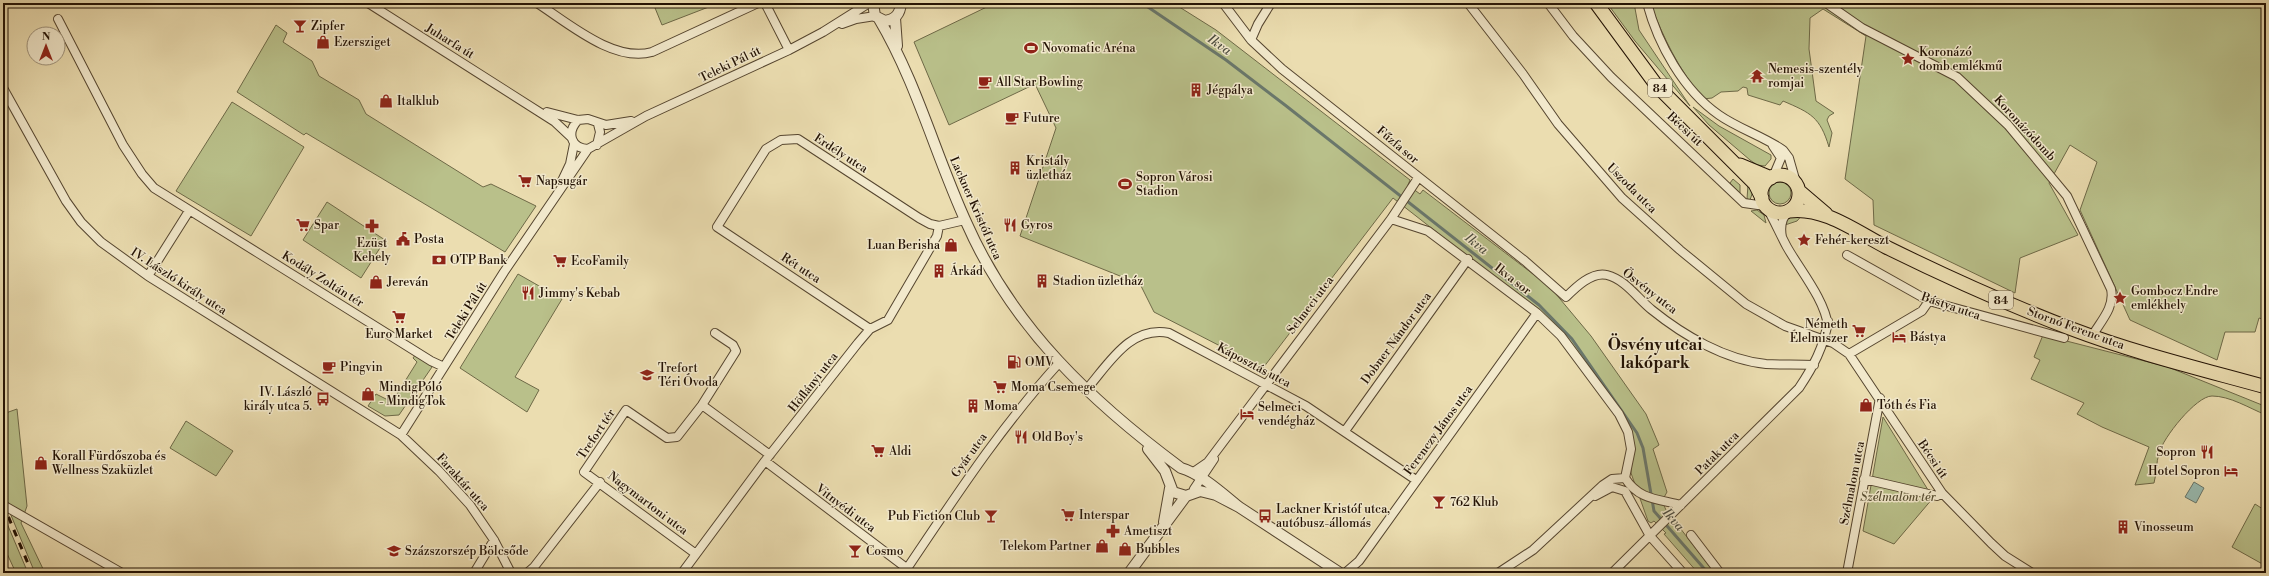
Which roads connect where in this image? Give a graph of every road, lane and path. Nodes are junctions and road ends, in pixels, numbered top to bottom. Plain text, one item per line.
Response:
1 (369, 3) edge
2 (537, 3) edge
3 (758, 3) edge
4 (765, 3) edge
5 (869, 3) edge
6 (873, 3) edge
7 (901, 3) edge
8 (1223, 3) edge
9 (1271, 3) edge
10 (1468, 3) edge
11 (1548, 3) edge
12 (1596, 3) edge
13 (1647, 3) edge
14 (1826, 3) edge
15 (877, 18) junction
16 (895, 18) junction
17 (58, 19) dead end
18 (823, 32) junction
19 (1252, 40) junction
20 (788, 50) junction
21 (901, 62) junction
22 (3, 88) edge
23 (519, 99) junction
24 (646, 116) junction
25 (578, 120) junction
26 (598, 124) junction
27 (1764, 140) junction
28 (572, 141) junction
29 (597, 145) junction
30 (588, 149) junction
31 (1735, 163) junction
32 (1418, 178) junction
33 (1772, 178) junction
34 (1798, 189) junction
35 (553, 200) junction
36 (1765, 203) junction
37 (189, 211) junction
38 (1789, 211) junction
39 (1830, 218) junction
40 (1391, 219) junction
41 (965, 220) junction
42 (939, 226) junction
43 (718, 227) joint
44 (1783, 239) junction
45 (1847, 255) dead end
46 (1468, 260) junction
47 (148, 276) junction
48 (1566, 297) joint
49 (1929, 301) junction
50 (1537, 313) junction
51 (1828, 321) junction
52 (870, 329) junction
53 (715, 333) dead end
54 (2092, 336) junction
55 (2064, 338) dead end
56 (1824, 340) junction
57 (1833, 343) junction
58 (1849, 354) junction
59 (1059, 363) junction
60 (1814, 365) junction
61 (444, 367) junction
62 (1267, 384) junction
63 (2266, 387) edge
64 (1086, 390) junction
65 (1880, 398) junction
66 (702, 405) junction
67 (1345, 431) junction
68 (401, 435) junction
69 (1136, 435) junction
70 (1220, 446) junction
71 (768, 458) junction
72 (1181, 468) junction
73 (584, 472) joint
74 (1192, 473) junction
75 (1625, 478) junction
76 (1201, 479) junction
77 (1864, 479) junction
78 (1416, 480) junction
79 (600, 482) junction
80 (1169, 484) junction
81 (1189, 493) junction
82 (1942, 493) junction
83 (1587, 500) junction
84 (3, 505) edge
85 (1681, 505) junction
86 (1239, 507) junction
87 (1163, 526) junction
88 (1691, 535) dead end
89 (1650, 536) junction
90 (494, 540) junction
91 (1302, 550) junction
92 (696, 554) junction
93 (1359, 561) junction
94 (1133, 571) edge
95 (908, 572) edge
96 (122, 573) edge
97 (474, 573) edge
98 (511, 573) edge
99 (527, 573) edge
100 (682, 573) edge
101 (1327, 573) edge
102 (1340, 573) edge
103 (1345, 573) edge
104 (1355, 573) edge
105 (1498, 573) edge
106 (1612, 573) edge
107 (1683, 573) edge
108 (1720, 573) edge
109 (1848, 573) edge
110 (2032, 573) edge
111 (2047, 573) edge
112 (2055, 573) edge
113 (2064, 573) edge

1 - 23 street, Juharfa út
2 - 3 street
4 - 20 street
5 - 18 street
6 - 15 street, Lackner Kristóf utca
7 - 16 street, Lackner Kristóf utca
8 - 19 street, Fűzfa sor
9 - 19 street
10 - 56 street, Uszoda utca
11 - 36 street, Bécsi út
12 - 31 main road, 84
13 - 27 street
14 - 54 street, Koronázódomb
15 - 16 street
15 - 18 street
15 - 21 street, Lackner Kristóf utca
16 - 21 street, Lackner Kristóf utca
17 - 37 street, Kodály Zoltán tér
18 - 20 street, Teleki Pál út
19 - 32 street, Fűzfa sor
20 - 24 street, Teleki Pál út
21 - 41 street, Lackner Kristóf utca
22 - 47 street, IV. László király utca
23 - 25 street, Juharfa út
23 - 28 street, Juharfa út
24 - 26 street, Teleki Pál út
24 - 29 street, Teleki Pál út
25 - 26 street, Teleki Pál út
25 - 28 street, Teleki Pál út
26 - 29 street
27 - 33 street
27 - 34 street
28 - 30 street
28 - 35 street, Teleki Pál út
29 - 30 street, Teleki Pál út
30 - 35 street, Teleki Pál út
31 - 33 main road, 84
31 - 36 main road, 84
32 - 40 street, Selmeci utca
32 - 48 street, Fűzfa sor
33 - 34 main road, 84
33 - 36 main road
34 - 38 main road
34 - 39 main road, Stornó Ferenc utca / 84
35 - 61 street, Teleki Pál út
36 - 38 main road, 84
36 - 44 street
37 - 47 street
37 - 61 street, Kodály Zoltán tér
38 - 39 main road, Stornó Ferenc utca / 84
38 - 44 street
39 - 54 main road, Stornó Ferenc utca / 84
40 - 46 street, Ikva sor
40 - 62 street, Selmeci utca
41 - 42 street
41 - 59 street, Lackner Kristóf utca
42 - 43 street, Erdély utca
42 - 52 street, Höflányi utca
43 - 52 street, Rét utca
44 - 51 street
45 - 49 street, Bástya utca
46 - 50 street, Ikva sor
46 - 67 street, Dobner Nándor utca
47 - 68 street, IV. László király utca
48 - 60 street, Ösvény utca
49 - 55 street, Bástya utca
49 - 58 street
50 - 75 street
50 - 78 street, Ferenczy János utca
51 - 56 street
51 - 57 street
52 - 71 street, Höflányi utca
53 - 66 street, Trefort tér
54 - 63 main road, Stornó Ferenc utca / 84
56 - 57 street, Bécsi út
56 - 60 street, Patak utca
57 - 58 street, Bécsi út
58 - 65 street, Bécsi út
59 - 64 street, Lackner Kristóf utca
59 - 95 street, Gyár utca
60 - 85 street, Patak utca
61 - 68 street, Teleki Pál út
62 - 64 street, Káposztás utca
62 - 67 street, Káposztás utca
62 - 70 street, Selmeci utca
64 - 69 street, Lackner Kristóf utca
65 - 77 street, Szélmalom utca
65 - 82 street, Bécsi út
66 - 71 street, Vitnyédi utca
66 - 73 street, Trefort tér
67 - 78 street, Káposztás utca
68 - 90 street, Faraktár utca
69 - 72 street, Lackner Kristóf utca
69 - 80 street, Lackner Kristóf utca
70 - 74 street, Selmeci utca
70 - 76 street, Selmeci utca
71 - 92 street, Höflányi utca
71 - 95 street, Vitnyédi utca
72 - 74 street, Lackner Kristóf utca
72 - 80 street
73 - 79 street, Nagymartoni utca
74 - 76 street, Lackner Kristóf utca
74 - 81 street
75 - 83 street
75 - 85 street
76 - 81 street, Selmeci utca
76 - 86 street, Lackner Kristóf utca
77 - 82 street
77 - 109 street, Szélmalom utca
78 - 93 street, Ferenczy János utca
79 - 92 street, Nagymartoni utca
79 - 99 street
80 - 81 street
80 - 87 street, Selmeci utca
81 - 86 street, Lackner Kristóf utca
81 - 87 street, Selmeci utca
82 - 110 street, Bécsi út
83 - 89 street
83 - 105 street
84 - 96 street
85 - 89 street, Patak utca
86 - 91 street, Lackner Kristóf utca
87 - 94 street, Selmeci utca
88 - 108 street
89 - 106 street, Patak utca
89 - 107 street
90 - 97 street
90 - 98 street, Faraktár utca
91 - 101 street, Lackner Kristóf utca
91 - 102 street, Lackner Kristóf utca
92 - 100 street, Höflányi utca
93 - 103 street, Ferenczy János utca
93 - 104 street, Ferenczy János utca
111 - 112 street
112 - 113 street

